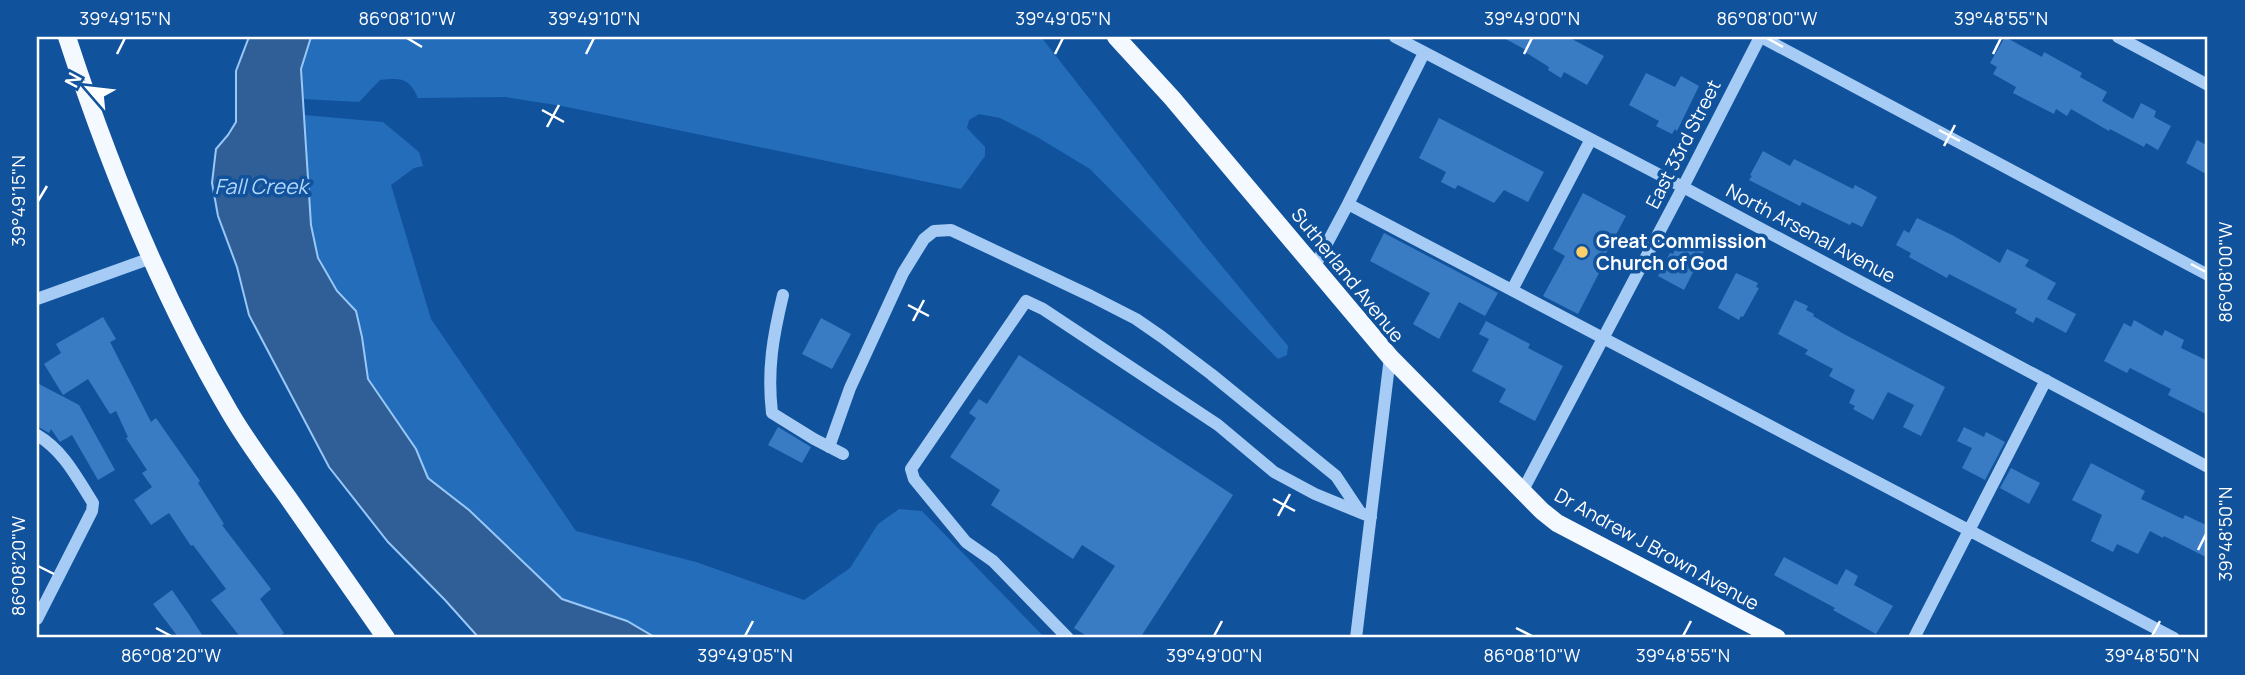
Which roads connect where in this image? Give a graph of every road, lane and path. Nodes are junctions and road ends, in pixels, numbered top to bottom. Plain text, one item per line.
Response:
1 (67, 37) edge
2 (1116, 37) edge
3 (1395, 37) edge
4 (1760, 37) edge
5 (2118, 37) edge
6 (1424, 52) junction
7 (2208, 85) edge
8 (1591, 139) junction
9 (1683, 187) junction
10 (1349, 204) junction
11 (150, 258) junction
12 (1315, 266) junction
13 (2208, 275) edge
14 (1512, 290) junction
15 (783, 295) dead end
16 (37, 299) edge
17 (1603, 339) junction
18 (1390, 356) junction
19 (2046, 380) junction
20 (37, 435) edge
21 (829, 447) junction
22 (844, 454) dead end
23 (2208, 467) edge
24 (1522, 492) junction
25 (1366, 515) junction
26 (1969, 530) junction
27 (37, 620) edge
28 (386, 638) edge
29 (1068, 638) edge
30 (1356, 638) edge
31 (1777, 638) edge
32 (1914, 638) edge
33 (2174, 638) edge

1 - 11 main road
2 - 12 main road, Sutherland Avenue
3 - 6 street, North Arsenal Avenue
4 - 9 street, East 33rd Street
4 - 13 street
5 - 7 street
6 - 8 street, North Arsenal Avenue
6 - 10 street
8 - 9 street, North Arsenal Avenue
8 - 14 street
9 - 17 street, East 33rd Street
9 - 19 street, North Arsenal Avenue
10 - 12 street
10 - 14 street
11 - 16 street
11 - 28 main road
12 - 18 main road, Sutherland Avenue
14 - 17 street
15 - 21 street
17 - 24 street, East 33rd Street
17 - 26 street
18 - 24 main road, Dr Andrew J Brown Avenue
18 - 25 street, Sutherland Avenue
19 - 23 street, North Arsenal Avenue
19 - 26 street
20 - 27 street
21 - 22 street
21 - 25 street
24 - 31 main road, Dr Andrew J Brown Avenue
25 - 29 street
25 - 30 street, Sutherland Avenue
26 - 32 street
26 - 33 street

